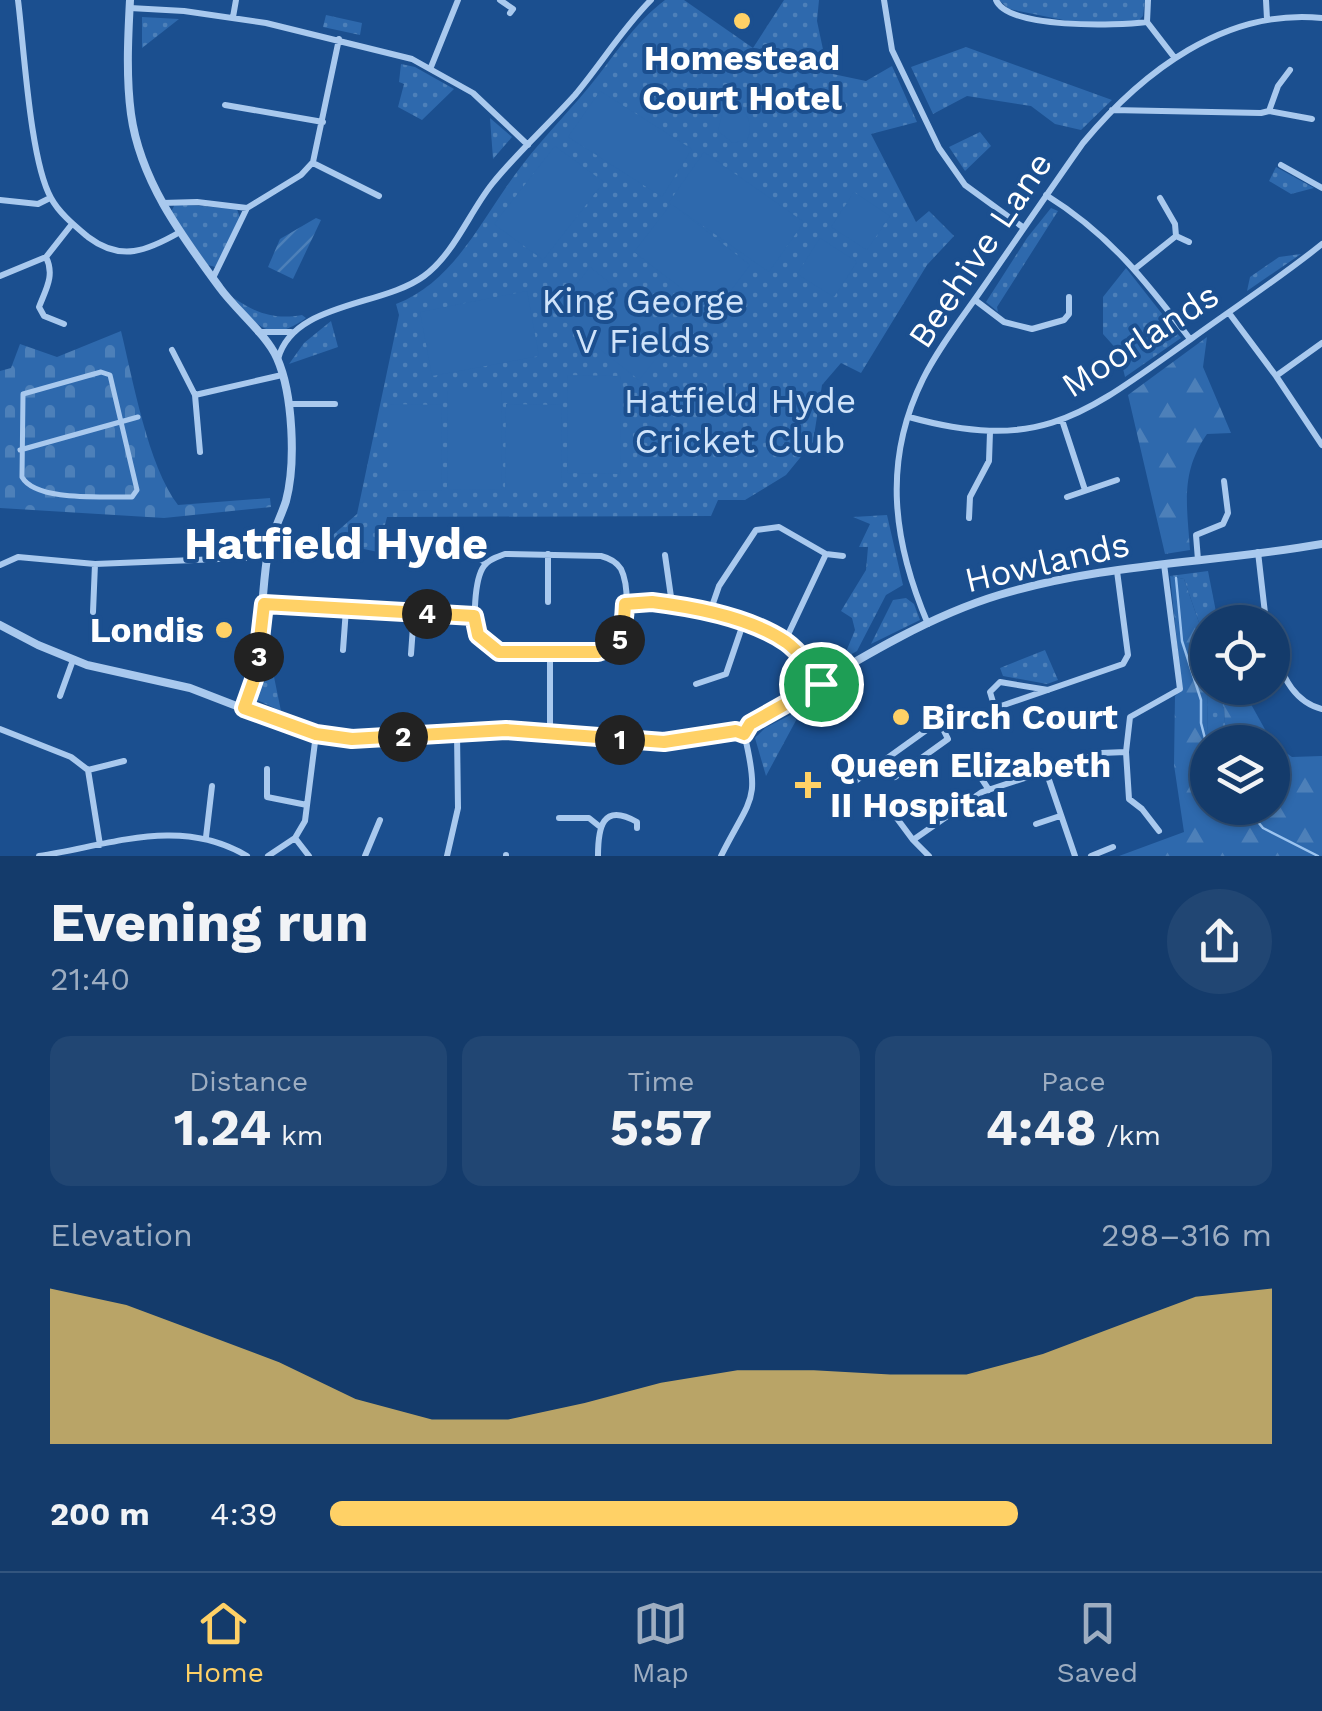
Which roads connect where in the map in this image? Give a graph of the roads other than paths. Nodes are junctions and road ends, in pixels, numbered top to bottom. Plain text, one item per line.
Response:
1 (18, 0) edge
2 (236, 0) edge
3 (458, 0) edge
4 (500, 0) edge
5 (884, 0) edge
6 (996, 0) edge
7 (1148, 0) edge
8 (1266, 0) edge
9 (648, 1) edge
10 (130, 4) edge
11 (510, 13) dead end
12 (232, 17) junction
13 (1322, 18) edge
14 (1268, 19) junction
15 (1147, 22) junction
16 (339, 40) junction
17 (1174, 57) junction
18 (431, 67) junction
19 (1290, 70) dead end
20 (225, 105) dead end
21 (1110, 110) junction
22 (1269, 111) junction
23 (1312, 119) dead end
24 (323, 122) junction
25 (528, 145) junction
26 (313, 162) junction
27 (1281, 166) dead end
28 (1322, 188) edge
29 (379, 196) dead end
30 (1046, 196) junction
31 (50, 198) junction
32 (1160, 198) dead end
33 (0, 200) edge
34 (162, 203) junction
35 (248, 208) junction
36 (72, 224) junction
37 (1024, 228) junction
38 (180, 232) junction
39 (1176, 236) junction
40 (1189, 242) dead end
41 (1322, 244) edge
42 (46, 257) junction
43 (1136, 268) junction
44 (0, 276) edge
45 (213, 278) junction
46 (1070, 298) dead end
47 (975, 300) junction
48 (1229, 314) junction
49 (64, 324) dead end
50 (257, 332) junction
51 (292, 332) junction
52 (1190, 339) junction
53 (1322, 344) edge
54 (172, 350) dead end
55 (278, 360) junction
56 (282, 375) junction
57 (1276, 376) junction
58 (196, 395) junction
59 (288, 404) junction
60 (335, 404) dead end
61 (138, 417) dead end
62 (908, 417) junction
63 (1062, 420) junction
64 (121, 422) junction
65 (990, 432) junction
66 (1322, 445) edge
67 (20, 450) junction
68 (200, 452) dead end
69 (1118, 480) dead end
70 (1224, 481) dead end
71 (1085, 490) junction
72 (1067, 497) dead end
73 (969, 518) dead end
74 (1322, 544) edge
75 (435, 550) dead end
76 (1258, 552) junction
77 (548, 554) junction
78 (826, 554) junction
79 (665, 555) dead end
80 (843, 556) dead end
81 (267, 557) junction
82 (1198, 560) junction
83 (486, 563) junction
84 (94, 564) junction
85 (1164, 564) junction
86 (0, 565) edge
87 (1117, 570) junction
88 (548, 602) dead end
89 (264, 604) junction
90 (625, 604) junction
91 (672, 604) junction
92 (1264, 605) edge
93 (346, 609) junction
94 (93, 612) dead end
95 (710, 612) junction
96 (414, 613) junction
97 (474, 616) junction
98 (743, 624) junction
99 (928, 624) junction
100 (0, 625) edge
101 (784, 641) junction
102 (343, 650) dead end
103 (550, 652) junction
104 (411, 654) dead end
105 (73, 660) junction
106 (696, 684) dead end
107 (821, 684) junction
108 (1290, 684) edge
109 (1048, 690) junction
110 (60, 696) dead end
111 (244, 708) junction
112 (1322, 709) edge
113 (0, 729) edge
114 (550, 731) junction
115 (457, 733) junction
116 (316, 734) junction
117 (744, 734) junction
118 (1126, 752) junction
119 (966, 754) dead end
120 (124, 762) dead end
121 (267, 769) dead end
122 (88, 770) junction
123 (1046, 771) junction
124 (894, 777) dead end
125 (854, 782) dead end
126 (212, 786) dead end
127 (989, 790) junction
128 (887, 804) dead end
129 (307, 806) junction
130 (1060, 816) junction
131 (559, 818) dead end
132 (380, 820) dead end
133 (1036, 824) dead end
134 (599, 826) junction
135 (638, 828) dead end
136 (1159, 831) dead end
137 (206, 837) junction
138 (295, 838) junction
139 (913, 840) junction
140 (100, 846) junction
141 (1113, 847) dead end
142 (39, 856) edge
143 (247, 856) edge
144 (268, 856) edge
145 (309, 856) edge
146 (365, 856) edge
147 (447, 856) edge
148 (598, 856) edge
149 (721, 856) edge
150 (929, 856) edge
151 (1076, 856) edge
152 (1090, 856) edge

1 - 31 street
2 - 12 street
3 - 18 street
4 - 11 street
5 - 37 street
6 - 15 street
7 - 15 street
8 - 14 street
9 - 25 street
10 - 12 street
10 - 34 street
12 - 16 street
13 - 14 street, Beehive Lane
14 - 17 street, Beehive Lane
15 - 17 street
16 - 18 street
16 - 24 street
17 - 21 street, Beehive Lane
18 - 25 street
19 - 22 street
20 - 24 street
21 - 22 street
21 - 30 street, Beehive Lane
22 - 23 street
24 - 26 street
25 - 51 street
26 - 29 street
26 - 35 street
27 - 28 street
30 - 37 street, Beehive Lane
30 - 43 street
31 - 33 street
31 - 36 street
32 - 39 street
34 - 35 street
34 - 38 street
35 - 45 street
36 - 38 street
36 - 42 street
37 - 47 street, Beehive Lane
38 - 45 street
39 - 40 street
39 - 43 street
41 - 48 street, Moorlands
42 - 44 street
42 - 49 street
43 - 52 street
45 - 50 street
46 - 47 street
47 - 62 street, Beehive Lane
48 - 52 street, Moorlands
48 - 57 street
50 - 51 street
50 - 55 street
51 - 55 street
52 - 63 street, Moorlands
53 - 57 street
54 - 58 street
55 - 56 street
56 - 58 street
56 - 59 street
57 - 66 street
58 - 68 street
59 - 60 street
59 - 81 street
61 - 64 street
62 - 65 street, Moorlands
62 - 99 street, Beehive Lane
63 - 65 street, Moorlands
63 - 71 street
64 - 67 street
64 - 67 street
64 - 67 street
65 - 73 street
69 - 71 street
70 - 82 street
71 - 72 street
74 - 76 street, Howlands
75 - 83 street
76 - 82 street, Howlands
76 - 92 street
77 - 83 street
77 - 88 street
77 - 90 street
78 - 80 street
78 - 95 street
78 - 101 street
79 - 91 street
81 - 84 street
81 - 89 street
82 - 85 street, Howlands
83 - 97 street
84 - 86 street
84 - 94 street
85 - 87 street, Howlands
85 - 118 street
87 - 99 street, Howlands
87 - 109 street
89 - 93 street
89 - 111 street
90 - 91 street
90 - 103 street
91 - 95 street
93 - 96 street
93 - 102 street
95 - 98 street
96 - 97 street
96 - 104 street
97 - 103 street
98 - 101 street
98 - 106 street
99 - 107 street, Howlands
100 - 105 street
101 - 107 street
103 - 114 street
105 - 110 street
105 - 111 street
107 - 117 street, Howlands
108 - 112 street
109 - 109 street
111 - 116 street
113 - 122 street
114 - 115 street
114 - 117 street
115 - 116 street
115 - 147 street
116 - 129 street
117 - 149 street
118 - 123 street
118 - 136 street
119 - 127 street
120 - 122 street
121 - 129 street
122 - 140 street
123 - 127 street
123 - 130 street
124 - 125 street
126 - 137 street
127 - 139 street
128 - 139 street
129 - 138 street
130 - 133 street
130 - 151 street
131 - 134 street
132 - 146 street
134 - 135 street
134 - 148 street
137 - 140 street
137 - 143 street
138 - 144 street
138 - 145 street
139 - 150 street
140 - 142 street
141 - 152 street

